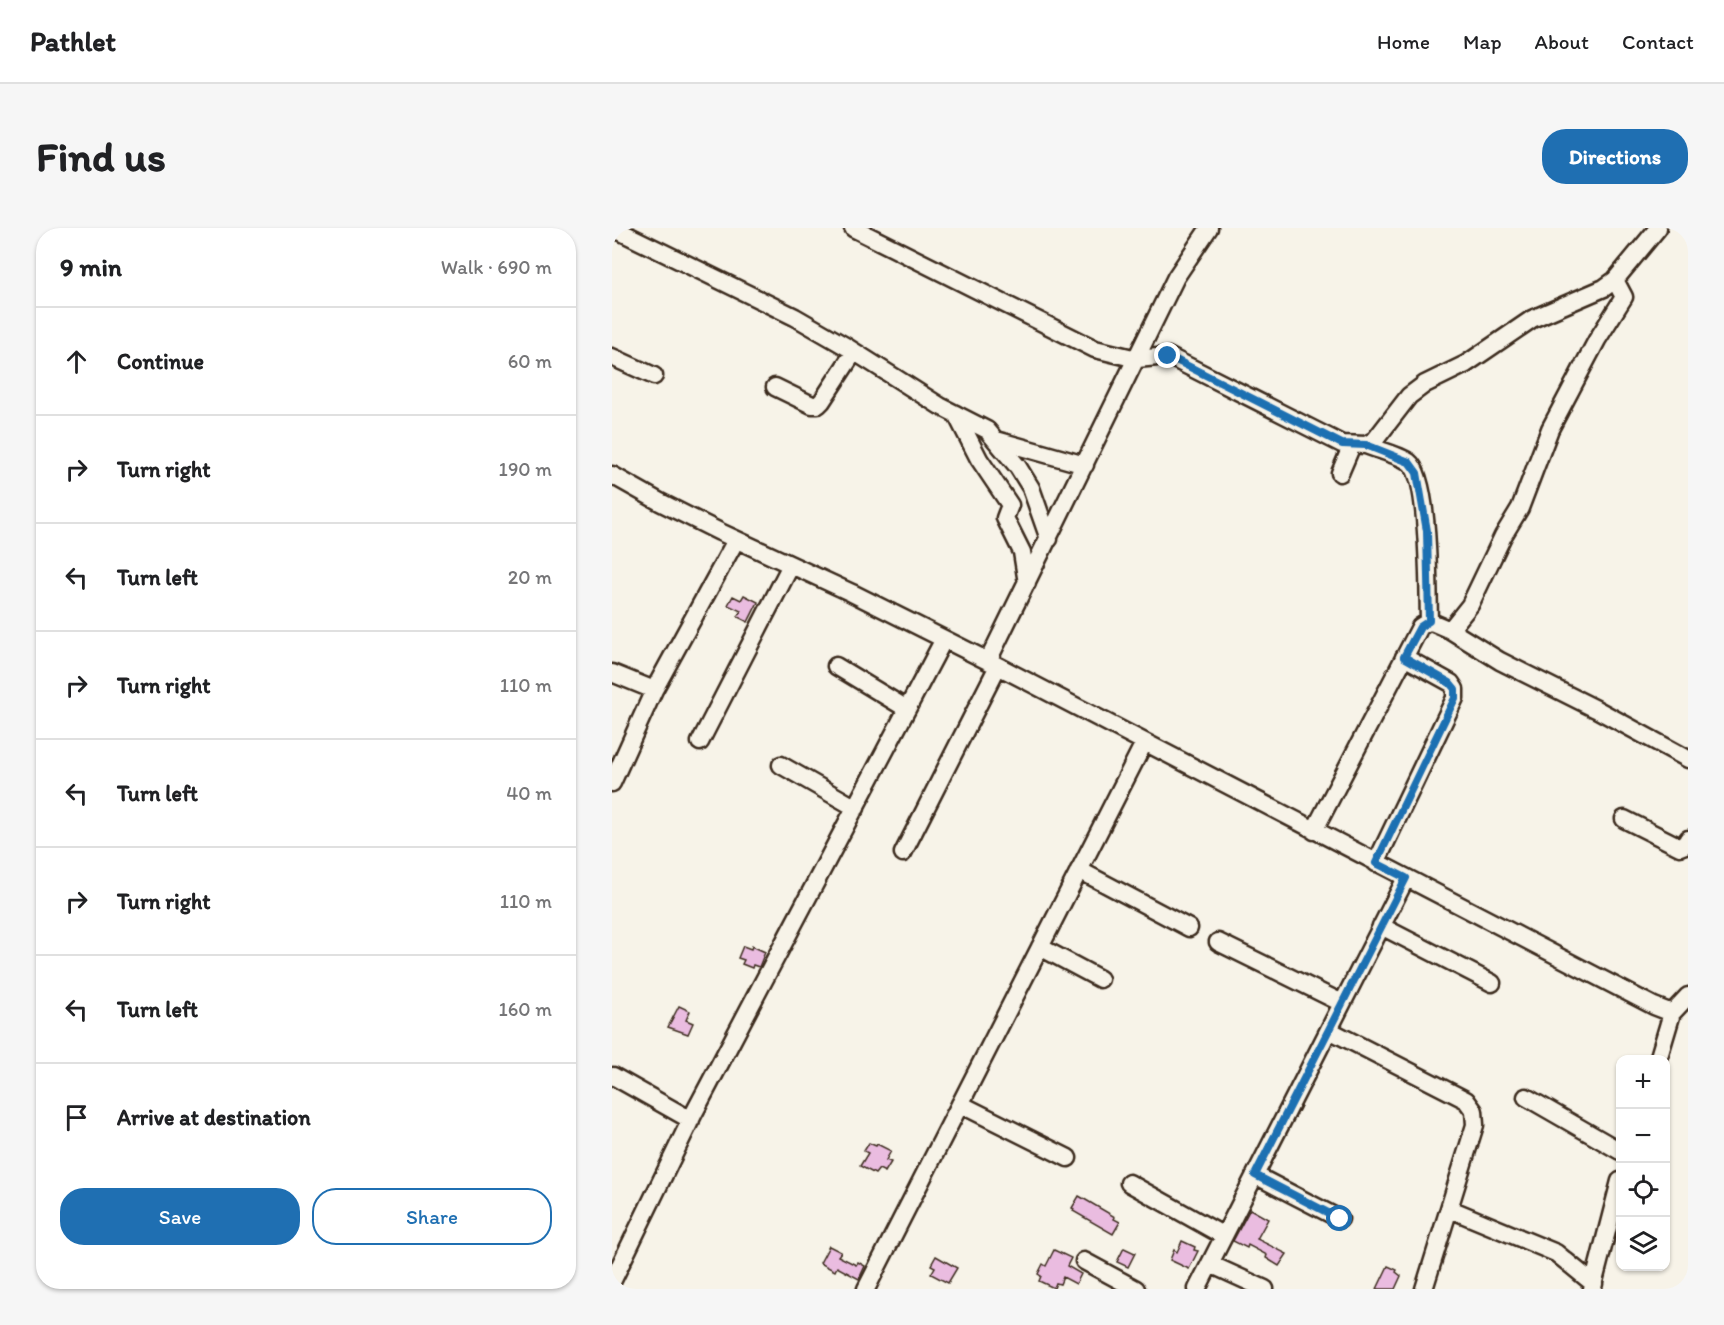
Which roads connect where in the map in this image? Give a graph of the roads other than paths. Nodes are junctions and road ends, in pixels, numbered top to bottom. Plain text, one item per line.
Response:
1 (853, 228) edge
2 (1209, 228) edge
3 (1658, 228) edge
4 (617, 229) edge
5 (1616, 280) junction
6 (854, 352) junction
7 (612, 357) edge
8 (1137, 359) junction
9 (654, 376) dead end
10 (776, 387) dead end
11 (956, 414) junction
12 (996, 440) junction
13 (1359, 445) junction
14 (1085, 465) junction
15 (1340, 472) dead end
16 (612, 475) edge
17 (1048, 539) junction
18 (736, 540) junction
19 (791, 565) junction
20 (1027, 583) junction
21 (1429, 621) junction
22 (1450, 630) junction
23 (944, 639) junction
24 (1404, 657) junction
25 (993, 664) junction
26 (836, 666) dead end
27 (612, 674) edge
28 (654, 690) junction
29 (907, 709) junction
30 (700, 742) dead end
31 (1144, 742) junction
32 (1688, 759) edge
33 (781, 765) dead end
34 (612, 783) edge
35 (855, 808) junction
36 (1624, 819) dead end
37 (1314, 831) junction
38 (1688, 839) edge
39 (903, 853) dead end
40 (1376, 863) junction
41 (1079, 870) junction
42 (1406, 878) junction
43 (1381, 926) junction
44 (1189, 928) dead end
45 (1218, 942) dead end
46 (1040, 947) junction
47 (1100, 979) dead end
48 (1492, 982) dead end
49 (1688, 996) edge
50 (1342, 1003) junction
51 (1672, 1013) junction
52 (1329, 1030) junction
53 (1659, 1055) edge
54 (613, 1076) edge
55 (1526, 1097) dead end
56 (960, 1104) junction
57 (691, 1120) junction
58 (1616, 1149) edge
59 (1068, 1158) dead end
60 (1255, 1175) junction
61 (1129, 1183) dead end
62 (1616, 1197) edge
63 (1450, 1209) junction
64 (1340, 1219) dead end
65 (1224, 1236) junction
66 (1084, 1262) dead end
67 (1210, 1264) junction
68 (612, 1282) edge
69 (1593, 1286) edge
70 (866, 1289) edge
71 (1136, 1289) edge
72 (1197, 1289) edge
73 (1265, 1289) edge
74 (1424, 1289) edge

1 - 8 street
2 - 8 street
3 - 5 street
4 - 6 street
5 - 13 street
5 - 22 street
6 - 10 street
6 - 11 street
7 - 9 street
8 - 13 street
8 - 14 street
11 - 12 street
11 - 20 street
12 - 14 street
12 - 17 street
13 - 15 street
13 - 21 street
14 - 17 street
16 - 18 street
17 - 20 street
18 - 19 street
18 - 28 street
19 - 23 street
19 - 30 street
20 - 25 street
21 - 22 street
21 - 24 street
22 - 32 street
23 - 25 street
23 - 29 street
24 - 37 street
24 - 40 street
25 - 31 street
25 - 39 street
26 - 29 street
27 - 28 street
28 - 34 street
29 - 35 street
31 - 37 street
31 - 41 street
33 - 35 street
35 - 57 street
36 - 38 street
37 - 40 street
40 - 42 street
41 - 44 street
41 - 46 street
42 - 43 street
42 - 51 street
43 - 48 street
43 - 50 street
45 - 50 street
46 - 47 street
46 - 56 street
49 - 51 street
50 - 52 street
51 - 53 street
52 - 60 street
52 - 63 street
54 - 57 street
55 - 58 street
56 - 59 street
56 - 70 street
57 - 68 street
60 - 64 street
60 - 65 street
61 - 65 street
62 - 69 street
63 - 69 street
63 - 74 street
65 - 67 street
66 - 71 street
67 - 72 street
67 - 73 street

